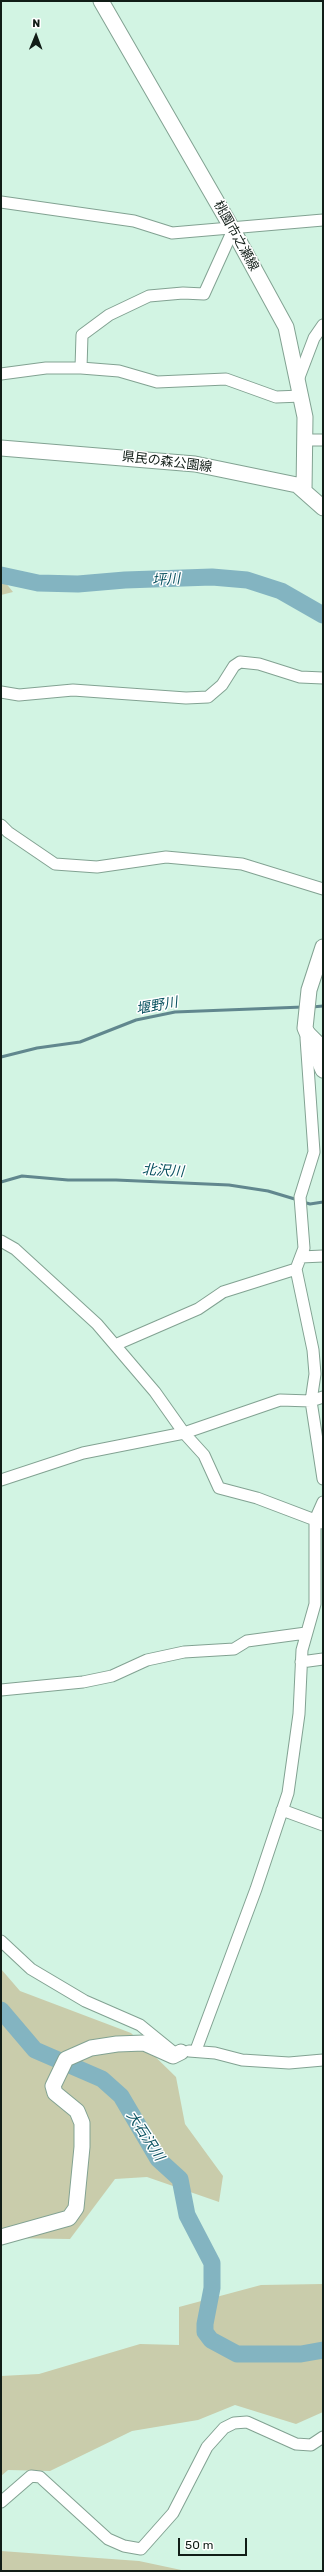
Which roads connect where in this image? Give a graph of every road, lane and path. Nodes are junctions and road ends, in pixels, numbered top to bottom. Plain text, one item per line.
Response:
1 (101, 1) edge
2 (1, 202) edge
3 (323, 220) edge
4 (233, 230) junction
5 (323, 325) edge
6 (81, 368) junction
7 (1, 374) edge
8 (298, 380) junction
9 (302, 396) junction
10 (307, 440) junction
11 (323, 440) edge
12 (1, 448) edge
13 (304, 491) junction
14 (323, 508) edge
15 (323, 678) edge
16 (1, 692) edge
17 (1, 825) edge
18 (323, 889) edge
19 (323, 947) edge
20 (305, 1028) junction
21 (323, 1046) edge
22 (323, 1070) edge
23 (1, 1242) edge
24 (323, 1256) edge
25 (301, 1257) junction
26 (296, 1269) junction
27 (115, 1345) junction
28 (323, 1397) edge
29 (310, 1401) junction
30 (184, 1433) junction
31 (323, 1479) edge
32 (1, 1480) edge
33 (323, 1502) edge
34 (319, 1521) edge
35 (306, 1633) junction
36 (323, 1659) edge
37 (301, 1662) junction
38 (1, 1690) edge
39 (282, 1810) junction
40 (323, 1825) edge
41 (1, 1941) edge
42 (196, 2050) junction
43 (181, 2052) junction
44 (323, 2060) edge
45 (1, 2237) edge
46 (323, 2437) edge
47 (1, 2502) edge

1 - 4 main road, 桃園市之瀬線
2 - 4 street
3 - 4 street
4 - 6 street
4 - 8 main road, 桃園市之瀬線
5 - 8 street
6 - 7 street
6 - 9 street
8 - 9 main road, 桃園市之瀬線
9 - 10 main road, 桃園市之瀬線
10 - 11 street
10 - 13 main road, 桃園市之瀬線
12 - 13 main road, 県民の森公園線
13 - 14 main road, 県民の森公園線
15 - 16 street
17 - 18 street
19 - 20 main road
20 - 21 street
20 - 22 main road
20 - 25 street
23 - 27 street
24 - 25 street
25 - 26 street
26 - 27 street
26 - 29 street
27 - 30 street
28 - 29 street
29 - 30 street
29 - 31 street
30 - 32 street
30 - 34 street
33 - 34 street
34 - 35 street
35 - 37 street
35 - 38 street
36 - 37 street
37 - 39 street
39 - 40 street
39 - 42 street
41 - 43 street
42 - 43 street
42 - 44 street
43 - 45 main road
46 - 47 street

